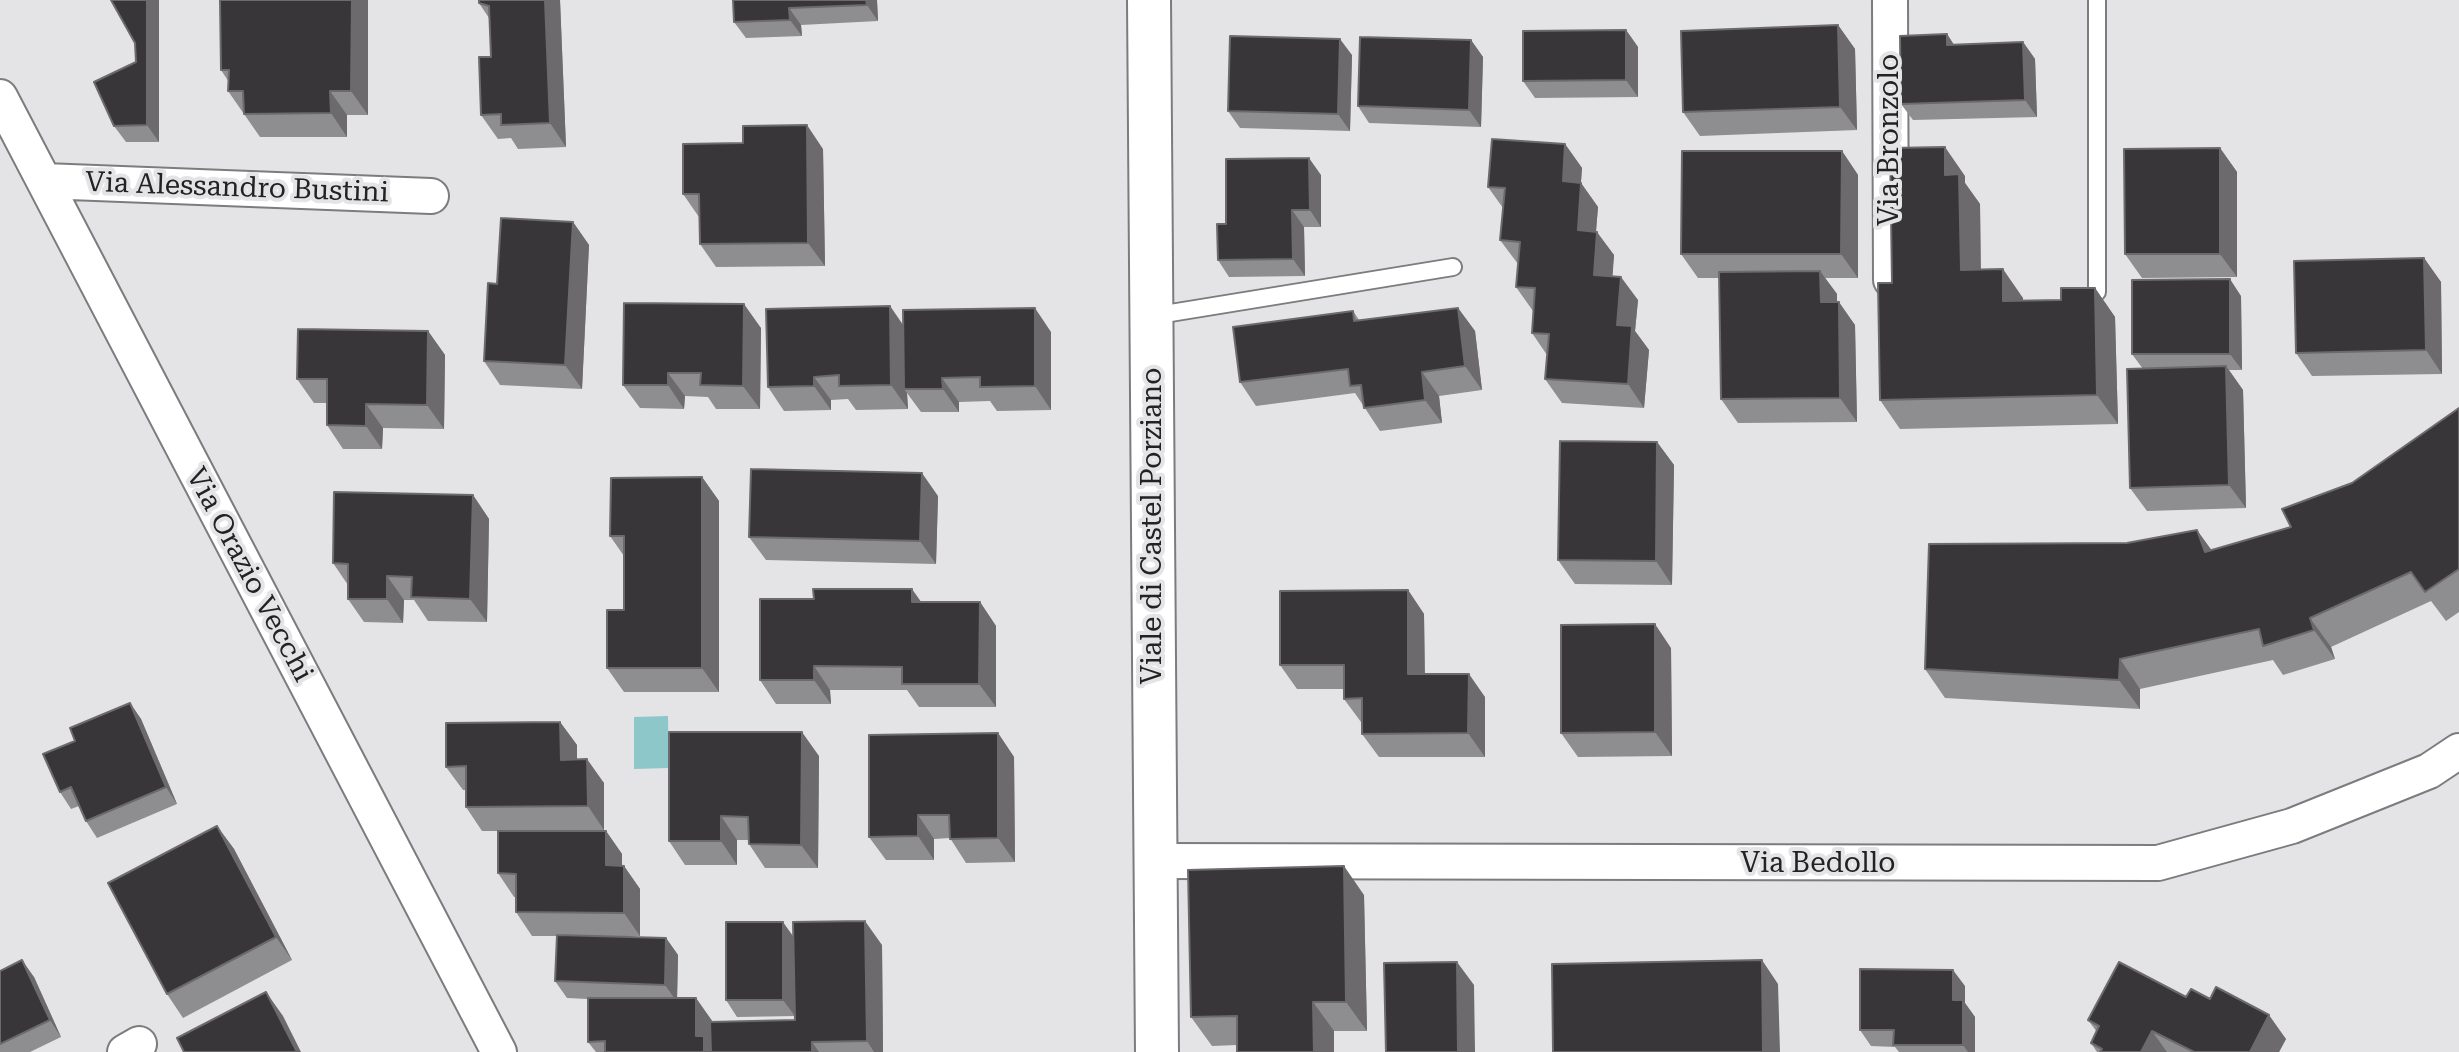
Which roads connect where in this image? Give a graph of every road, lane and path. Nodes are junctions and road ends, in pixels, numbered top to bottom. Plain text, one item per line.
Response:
1 (1149, 0) edge
2 (1890, 0) edge
3 (2097, 0) edge
4 (0, 97) edge
5 (44, 181) junction
6 (431, 196) dead end
7 (1453, 267) dead end
8 (1891, 280) edge
9 (2097, 292) edge
10 (1152, 316) junction
11 (2459, 751) edge
12 (1155, 861) junction
13 (499, 1052) edge
14 (1157, 1052) edge

1 - 10 street, Viale di Castel Porziano
2 - 8 street, Via Bronzolo
3 - 9 lane
4 - 5 street, Via Orazio Vecchi
5 - 6 street, Via Alessandro Bustini
5 - 13 street, Via Orazio Vecchi
7 - 10 lane
10 - 12 street, Viale di Castel Porziano
11 - 12 street, Via Bedollo
12 - 14 street, Viale di Castel Porziano

